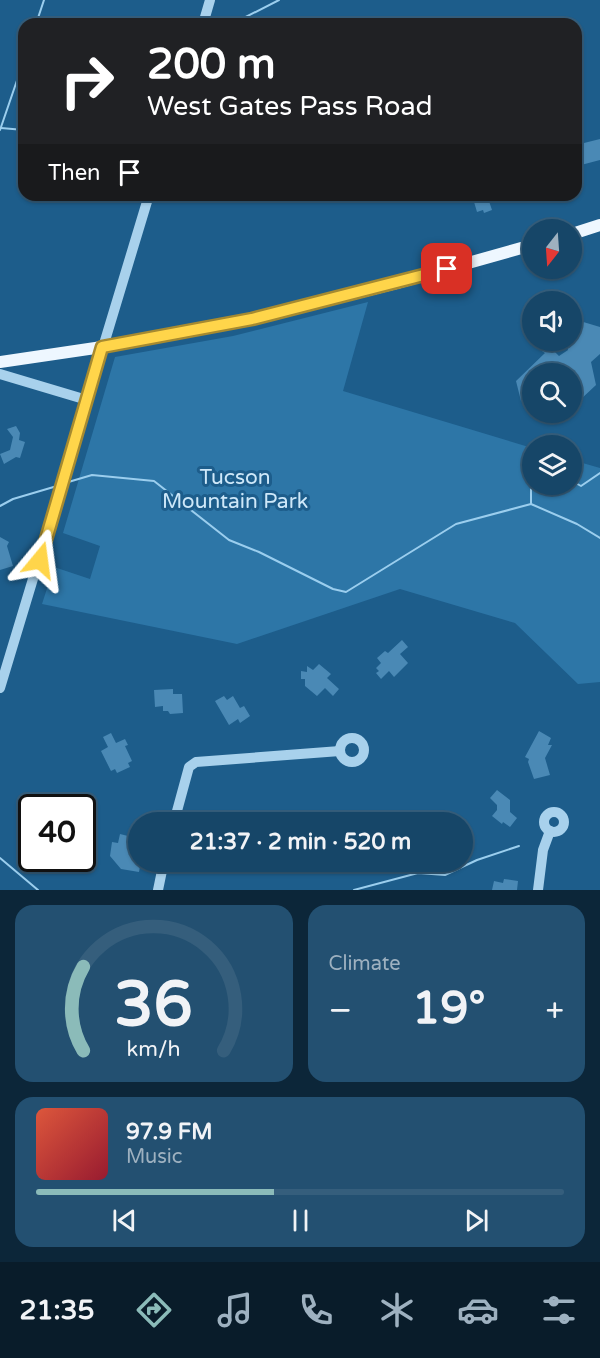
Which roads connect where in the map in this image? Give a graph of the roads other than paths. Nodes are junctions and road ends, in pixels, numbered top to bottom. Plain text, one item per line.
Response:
1 (210, 0) edge
2 (205, 18) edge
3 (147, 201) edge
4 (600, 225) edge
5 (582, 231) edge
6 (522, 248) edge
7 (102, 347) junction
8 (0, 362) edge
9 (0, 374) edge
10 (87, 400) junction
11 (0, 688) edge
12 (340, 751) dead end
13 (177, 812) edge
14 (550, 831) dead end
15 (162, 872) edge
16 (158, 890) edge
17 (538, 890) edge

1 - 2 street
3 - 7 street
4 - 5 main road
6 - 7 main road
7 - 8 main road
7 - 10 street
9 - 10 street
10 - 11 street
12 - 13 street
14 - 17 street
15 - 16 street

